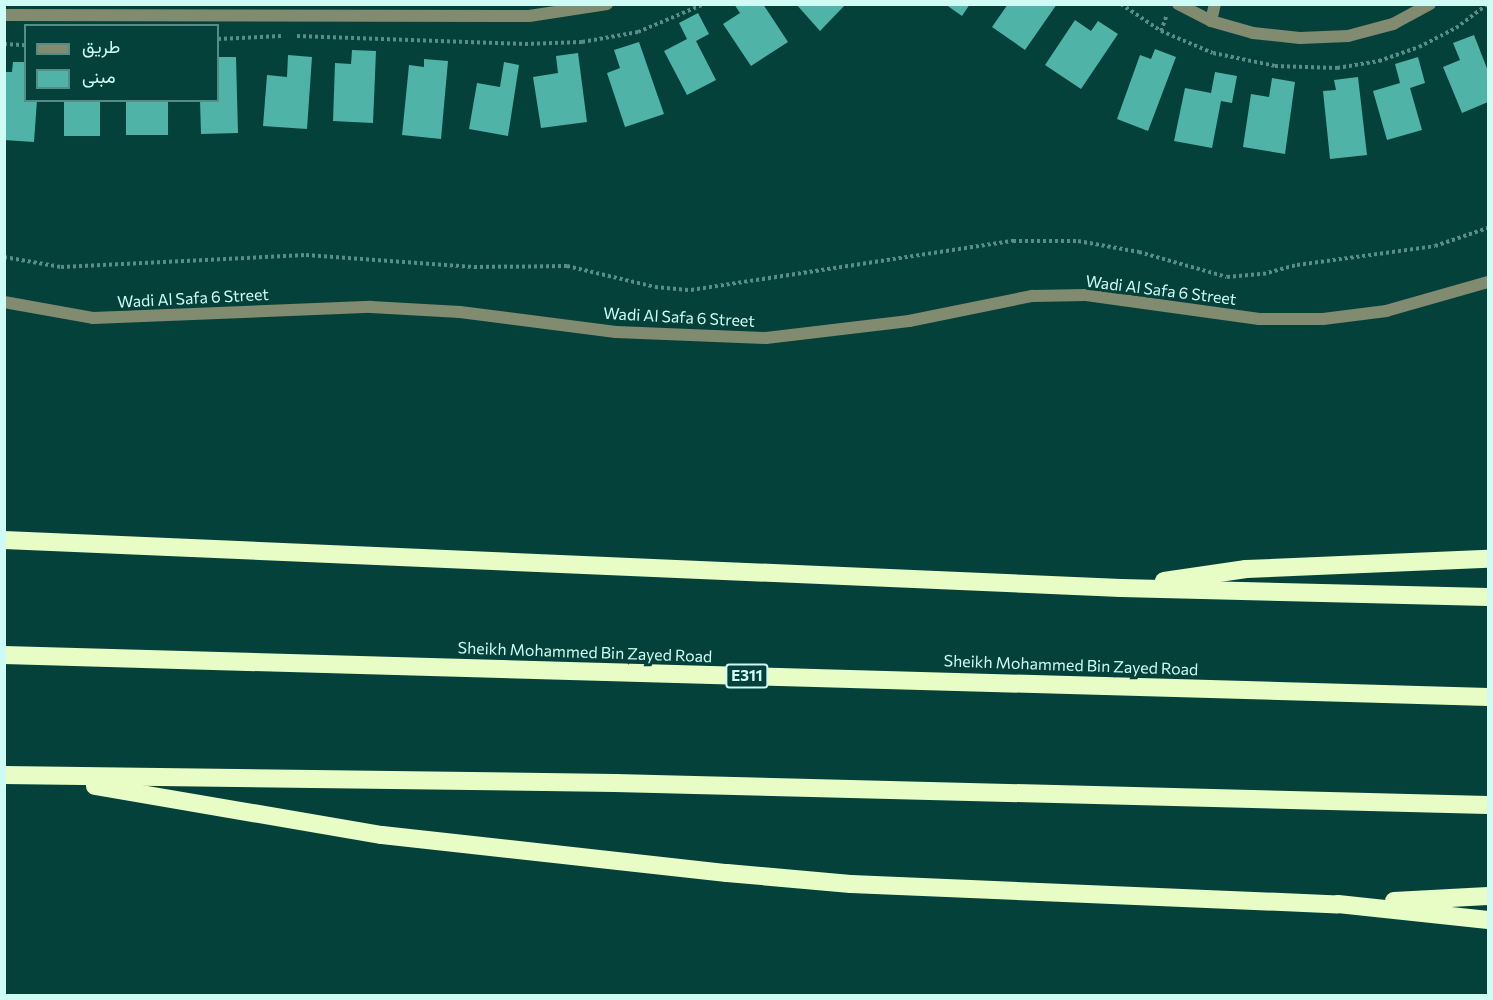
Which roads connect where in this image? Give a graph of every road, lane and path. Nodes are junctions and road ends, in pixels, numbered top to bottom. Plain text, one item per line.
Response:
1 (607, 4) edge
2 (1178, 4) edge
3 (1215, 4) edge
4 (1430, 4) edge
5 (162, 9) edge
6 (4, 15) edge
7 (1211, 21) junction
8 (4, 44) edge
9 (24, 45) edge
10 (1488, 228) edge
11 (4, 257) edge
12 (1488, 282) edge
13 (4, 302) edge
14 (4, 540) edge
15 (1488, 559) edge
16 (1121, 588) junction
17 (1488, 597) edge
18 (4, 655) edge
19 (1487, 696) edge
20 (4, 775) edge
21 (40, 776) junction
22 (1488, 805) edge
23 (1488, 896) edge
24 (1338, 904) junction
25 (1488, 920) edge

1 - 5 street
2 - 7 street
3 - 7 street
4 - 7 street
5 - 6 street
8 - 9 path
10 - 11 path
12 - 13 street, Wadi Al Safa 6 Street
14 - 16 highway
15 - 16 highway
16 - 17 highway
18 - 19 highway, Sheikh Mohammed Bin Zayed Road / E311
20 - 21 highway
21 - 22 highway
21 - 24 highway
23 - 24 highway
24 - 25 highway

